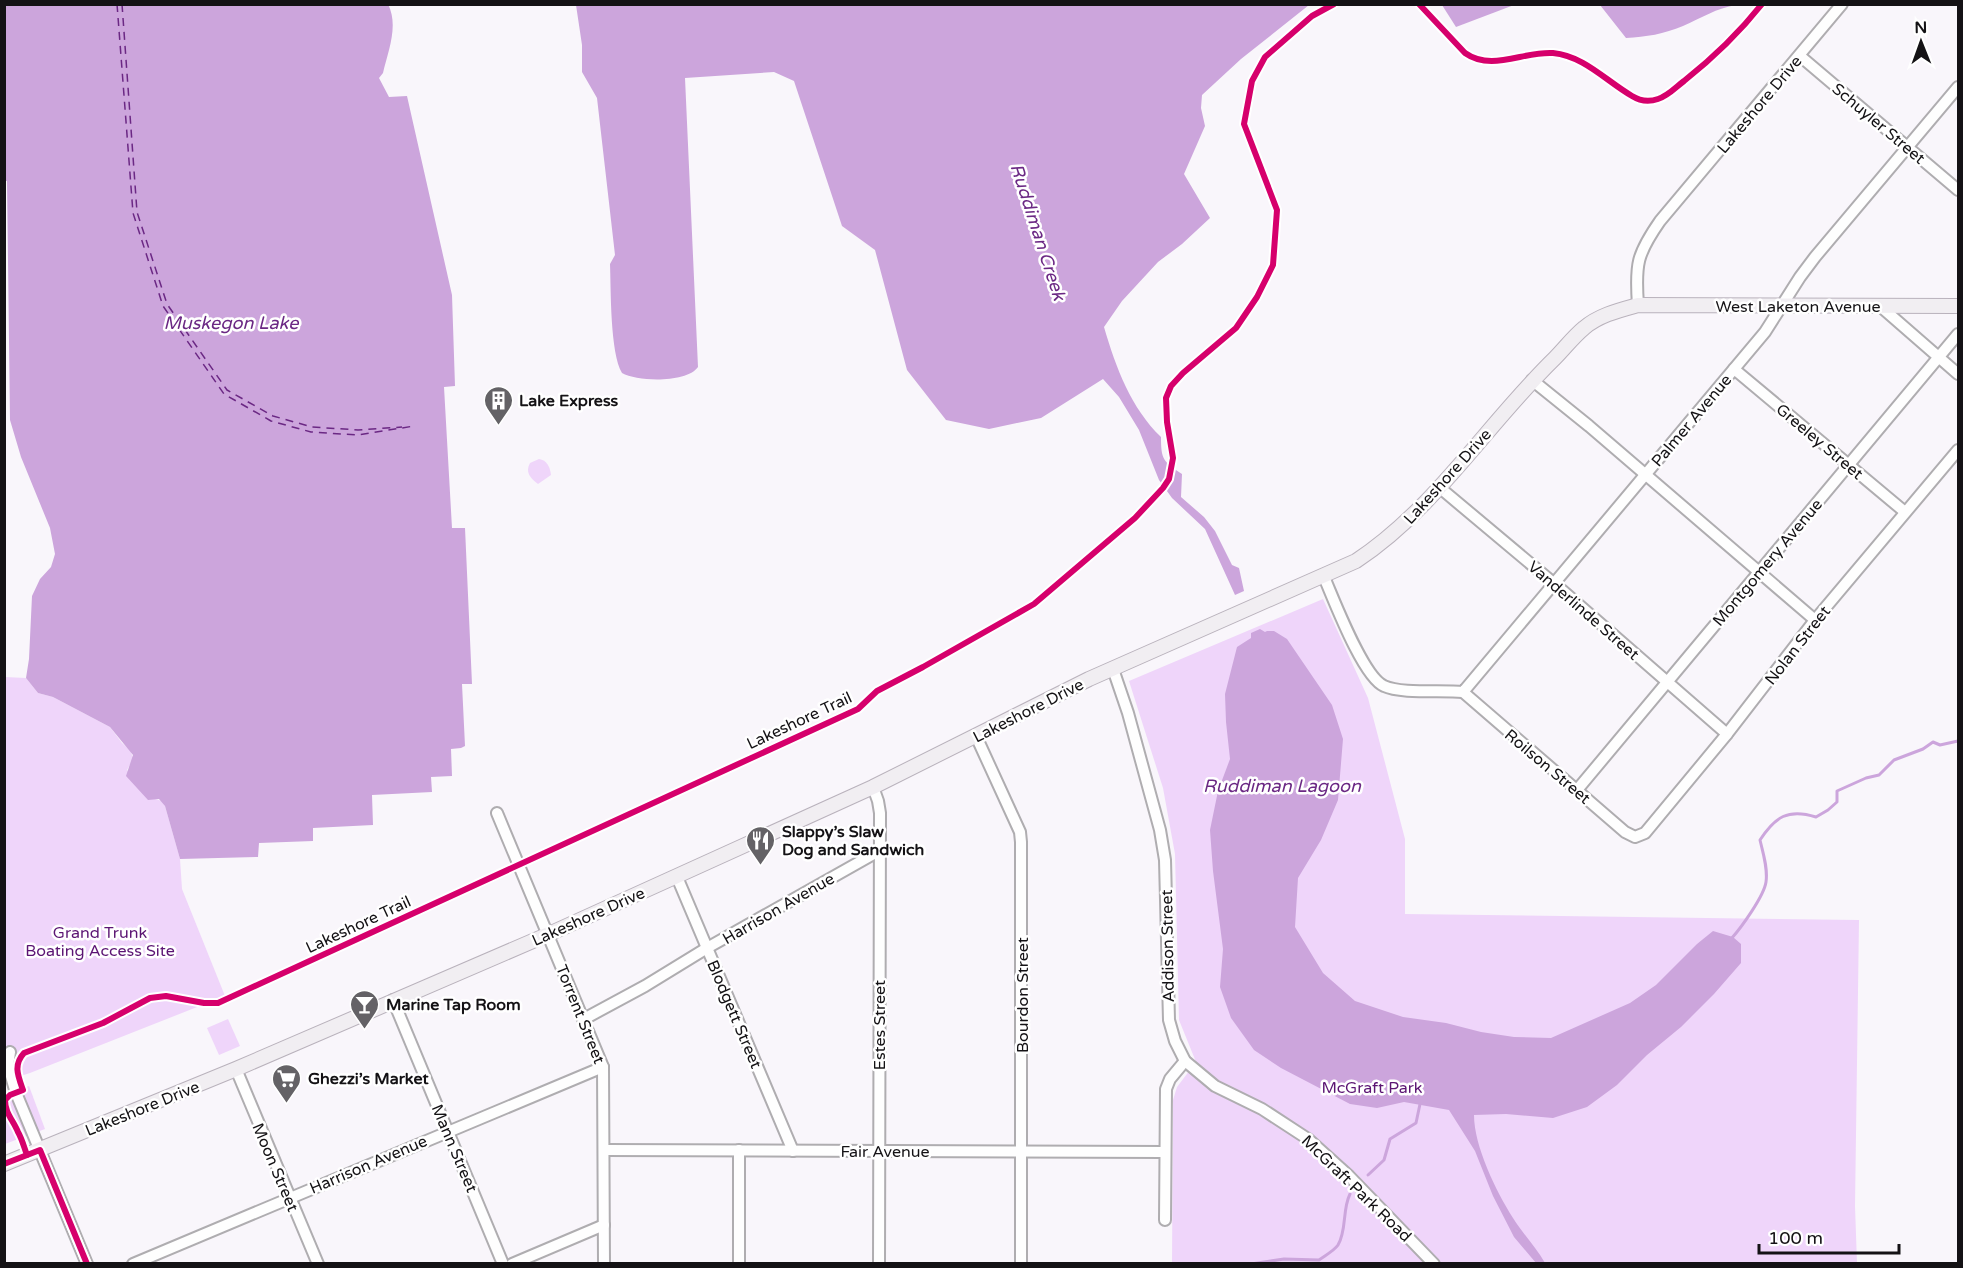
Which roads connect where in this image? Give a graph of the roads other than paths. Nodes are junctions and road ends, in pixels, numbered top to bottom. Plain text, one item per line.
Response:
1 (1842, 4) edge
2 (1800, 56) junction
3 (1959, 87) edge
4 (1907, 148) junction
5 (1959, 190) edge
6 (1638, 305) junction
7 (1783, 305) junction
8 (1880, 306) junction
9 (1959, 306) edge
10 (1959, 334) edge
11 (1939, 358) junction
12 (1734, 369) junction
13 (1959, 374) edge
14 (1532, 380) junction
15 (1959, 450) edge
16 (1848, 465) junction
17 (1644, 475) junction
18 (1439, 487) junction
19 (1905, 512) junction
20 (1759, 573) junction
21 (1324, 577) junction
22 (1553, 583) junction
23 (1815, 620) junction
24 (1113, 669) junction
25 (1667, 681) junction
26 (1463, 692) junction
27 (1727, 734) junction
28 (976, 736) junction
29 (873, 787) junction
30 (1577, 790) junction
31 (497, 813) dead end
32 (1635, 837) joint
33 (879, 850) junction
34 (677, 877) junction
35 (549, 934) junction
36 (707, 948) junction
37 (393, 1000) junction
38 (585, 1019) junction
39 (10, 1052) dead end
40 (1185, 1061) junction
41 (603, 1067) junction
42 (236, 1069) junction
43 (447, 1131) junction
44 (40, 1150) junction
45 (605, 1150) junction
46 (739, 1150) junction
47 (793, 1150) junction
48 (879, 1152) junction
49 (1021, 1152) junction
50 (1165, 1152) junction
51 (4, 1164) edge
52 (289, 1197) junction
53 (1165, 1221) dead end
54 (604, 1225) junction
55 (87, 1263) edge
56 (134, 1263) edge
57 (318, 1263) edge
58 (503, 1263) edge
59 (512, 1263) edge
60 (604, 1263) edge
61 (739, 1263) edge
62 (879, 1263) edge
63 (1021, 1263) edge
64 (1434, 1263) edge

1 - 2 street, Lakeshore Drive
2 - 4 street, Schuyler Street
2 - 6 street, Lakeshore Drive
3 - 4 street, Palmer Avenue
4 - 5 street, Schuyler Street
4 - 7 street, Palmer Avenue
6 - 7 main road, West Laketon Avenue
6 - 14 main road, Lakeshore Drive
7 - 8 main road, West Laketon Avenue
7 - 12 street, Palmer Avenue
8 - 9 main road, West Laketon Avenue
8 - 11 street
10 - 11 street, Montgomery Avenue
11 - 13 street
11 - 16 street, Montgomery Avenue
12 - 16 street, Greeley Street
12 - 17 street, Palmer Avenue
14 - 17 street
14 - 18 main road, Lakeshore Drive
15 - 19 street, Nolan Street
16 - 19 street, Greeley Street
16 - 20 street, Montgomery Avenue
17 - 20 street
17 - 22 street, Palmer Avenue
18 - 21 main road, Lakeshore Drive
18 - 22 street, Vanderlinde Street
19 - 23 street, Nolan Street
20 - 23 street
20 - 25 street, Montgomery Avenue
21 - 24 main road, Lakeshore Drive
21 - 26 street
22 - 25 street, Vanderlinde Street
22 - 26 street, Palmer Avenue
23 - 27 street, Nolan Street
24 - 28 main road, Lakeshore Drive
24 - 40 street, Addison Street
25 - 27 street, Vanderlinde Street
25 - 30 street, Montgomery Avenue
26 - 30 street, Roilson Street
27 - 32 street, Nolan Street
28 - 29 main road, Lakeshore Drive
28 - 49 street, Bourdon Street
29 - 33 street, Estes Street
29 - 34 main road, Lakeshore Drive
30 - 32 street, Roilson Street
31 - 35 street, Torrent Street
33 - 36 street, Harrison Avenue
33 - 48 street, Estes Street
34 - 35 main road, Lakeshore Drive
34 - 36 street, Blodgett Street
35 - 37 main road, Lakeshore Drive
35 - 38 street, Torrent Street
36 - 38 street, Harrison Avenue
36 - 47 street, Blodgett Street
37 - 42 main road, Lakeshore Drive
37 - 43 street, Mann Street
38 - 41 street, Torrent Street
39 - 44 street
40 - 50 street
40 - 64 street, McGraft Park Road
41 - 43 street, Harrison Avenue
41 - 45 street, Torrent Street
42 - 44 main road, Lakeshore Drive
42 - 52 street, Moon Street
43 - 52 street, Harrison Avenue
43 - 58 street, Mann Street
44 - 51 main road, Lakeshore Drive
44 - 55 street
45 - 46 street, Fair Avenue
45 - 54 street, Torrent Street
46 - 47 street, Fair Avenue
46 - 61 street
47 - 48 street, Fair Avenue
48 - 49 street, Fair Avenue
48 - 62 street, Estes Street
49 - 50 street, Fair Avenue
49 - 63 street, Bourdon Street
50 - 53 street
52 - 56 street, Harrison Avenue
52 - 57 street, Moon Street
54 - 59 street
54 - 60 street, Torrent Street

